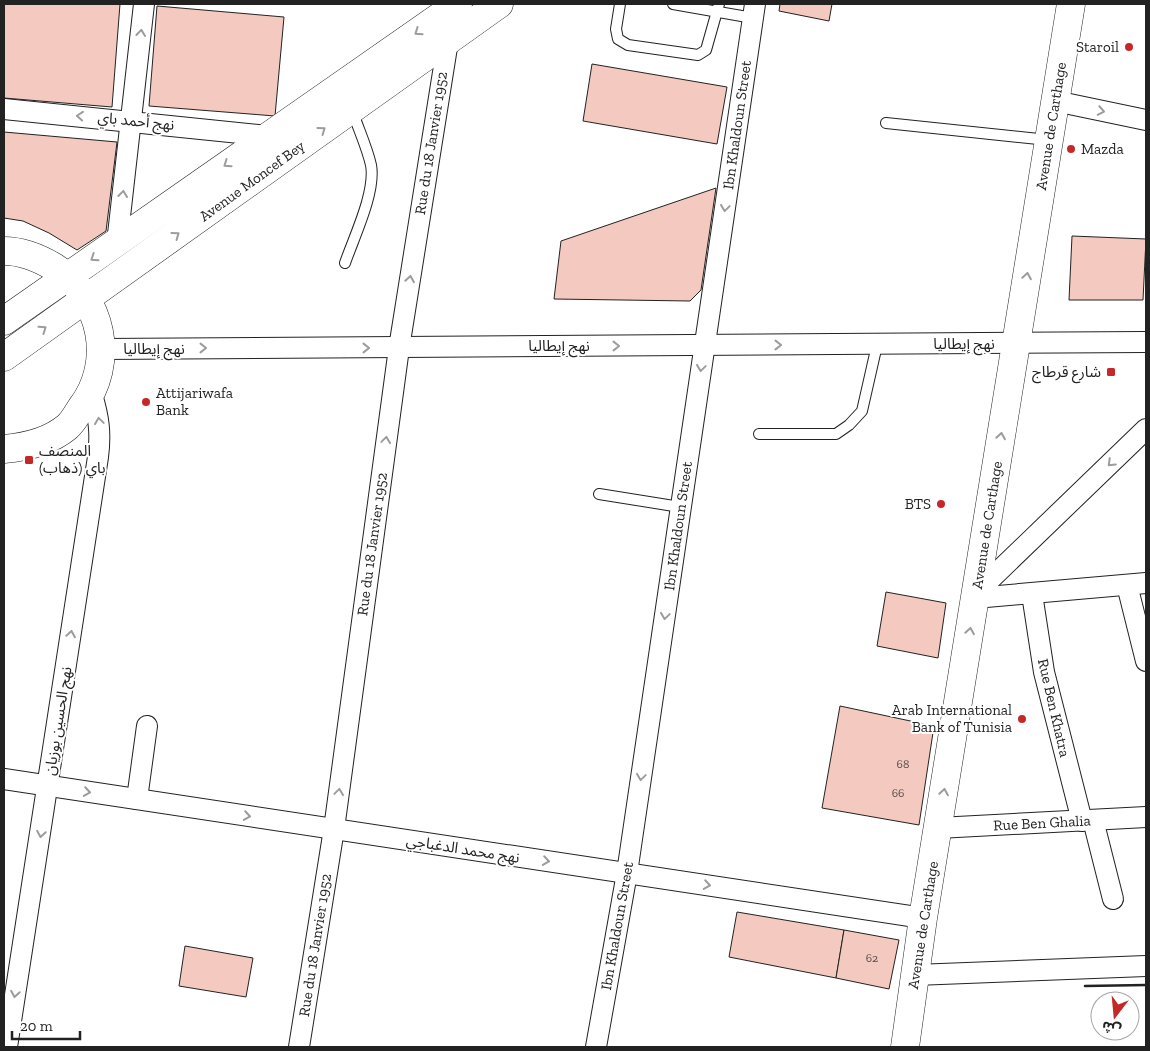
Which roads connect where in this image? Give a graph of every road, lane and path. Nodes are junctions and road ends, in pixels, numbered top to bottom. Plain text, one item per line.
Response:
1 (144, 4) edge
2 (458, 4) edge
3 (499, 4) edge
4 (620, 4) edge
5 (673, 4) edge
6 (1071, 4) edge
7 (718, 8) edge
8 (754, 11) edge
9 (448, 41) junction
10 (1055, 101) junction
11 (4, 109) edge
12 (352, 109) junction
13 (132, 120) junction
14 (1146, 120) edge
15 (886, 122) dead end
16 (268, 136) junction
17 (1049, 140) junction
18 (117, 243) junction
19 (4, 251) edge
20 (345, 263) dead end
21 (68, 276) junction
22 (87, 298) junction
23 (4, 321) edge
24 (1146, 342) edge
25 (1016, 344) junction
26 (704, 345) junction
27 (877, 345) junction
28 (399, 348) junction
29 (102, 349) junction
30 (4, 357) edge
31 (92, 395) junction
32 (1146, 429) edge
33 (759, 434) dead end
34 (4, 449) edge
35 (599, 494) dead end
36 (680, 507) junction
37 (1137, 584) edge
38 (1032, 594) junction
39 (976, 596) junction
40 (1146, 661) edge
41 (147, 726) dead end
42 (4, 779) edge
43 (48, 786) junction
44 (137, 799) junction
45 (1146, 817) edge
46 (1087, 821) junction
47 (938, 828) junction
48 (334, 829) junction
49 (627, 873) junction
50 (1113, 899) dead end
51 (923, 918) junction
52 (1146, 966) edge
53 (915, 975) junction
54 (7, 1047) edge
55 (299, 1047) edge
56 (596, 1047) edge
57 (904, 1047) edge

13 -> 1 street
2 -> 16 main road, Avenue Moncef Bey
3 - 9 main road, Avenue Moncef Bey
4 - 7 lane
5 - 7 lane
6 - 10 main road, Avenue de Carthage
7 - 8 lane
8 -> 26 street, Ibn Khaldoun Street
9 - 12 main road, Avenue Moncef Bey
28 -> 9 street, Rue du 18 Janvier 1952
10 -> 14 street
10 - 17 main road, Avenue de Carthage
13 -> 11 street, نهج أحمد باي
12 - 20 lane
22 -> 12 main road, Avenue Moncef Bey
13 - 16 street, نهج أحمد باي
18 -> 13 street
15 - 17 lane
16 -> 18 main road, Avenue Moncef Bey
25 -> 17 main road, Avenue de Carthage
18 -> 21 main road, Avenue Moncef Bey
19 - 21 main road
21 - 22 main road
21 - 23 main road, Avenue Moncef Bey
22 - 29 main road
30 -> 22 main road, Avenue Moncef Bey
24 - 25 street, نهج إيطاليا
25 - 27 street, نهج إيطاليا
39 -> 25 main road, Avenue de Carthage
26 -> 27 street, نهج إيطاليا
28 -> 26 street, نهج إيطاليا
26 -> 36 street, Ibn Khaldoun Street
27 - 33 lane
29 -> 28 street, نهج إيطاليا
48 -> 28 street, Rue du 18 Janvier 1952
29 - 31 main road
31 - 34 main road
43 -> 31 street, نهج الحسين بوزيان
32 -> 39 street
35 - 36 lane
36 -> 49 street, Ibn Khaldoun Street
37 - 38 street
37 - 40 street
38 - 39 street
38 - 46 street, Rue Ben Khatra
47 -> 39 main road, Avenue de Carthage
41 - 44 street
42 - 43 street, نهج محمد الدغباجي
43 -> 44 street, نهج محمد الدغباجي
43 -> 54 street, نهج الحسين بوزيان
44 -> 48 street, نهج محمد الدغباجي
45 - 46 street, Rue Ben Ghalia
46 - 47 street, Rue Ben Ghalia
46 - 50 street, Rue Ben Khatra
47 - 51 main road, Avenue de Carthage
48 -> 49 street, نهج محمد الدغباجي
48 - 55 street, Rue du 18 Janvier 1952
49 -> 51 street, نهج محمد الدغباجي
49 - 56 street, Ibn Khaldoun Street
51 - 53 main road, Avenue de Carthage
52 - 53 street
53 - 57 main road, Avenue de Carthage

